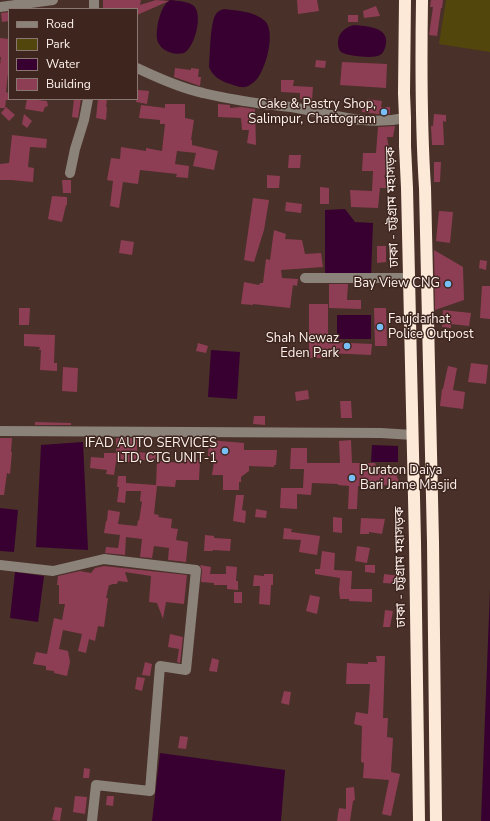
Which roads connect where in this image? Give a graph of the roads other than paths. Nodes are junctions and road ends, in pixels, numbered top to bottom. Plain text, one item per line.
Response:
1 (53, 0) edge
2 (405, 0) edge
3 (422, 0) edge
4 (0, 7) edge
5 (138, 68) edge
6 (88, 100) edge
7 (405, 118) junction
8 (70, 173) dead end
9 (305, 278) dead end
10 (409, 278) junction
11 (0, 431) edge
12 (413, 435) junction
13 (0, 565) edge
14 (92, 821) edge
15 (419, 821) edge
16 (436, 821) edge

1 - 4 street
2 - 7 highway, ঢাকা - চট্টগ্রাম মহাসড়ক
3 - 16 highway
5 - 7 street
6 - 8 street
7 - 10 highway, ঢাকা - চট্টগ্রাম মহাসড়ক
9 - 10 street
10 - 12 highway, ঢাকা - চট্টগ্রাম মহাসড়ক
11 - 12 street
12 - 15 highway, ঢাকা - চট্টগ্রাম মহাসড়ক
13 - 14 street

